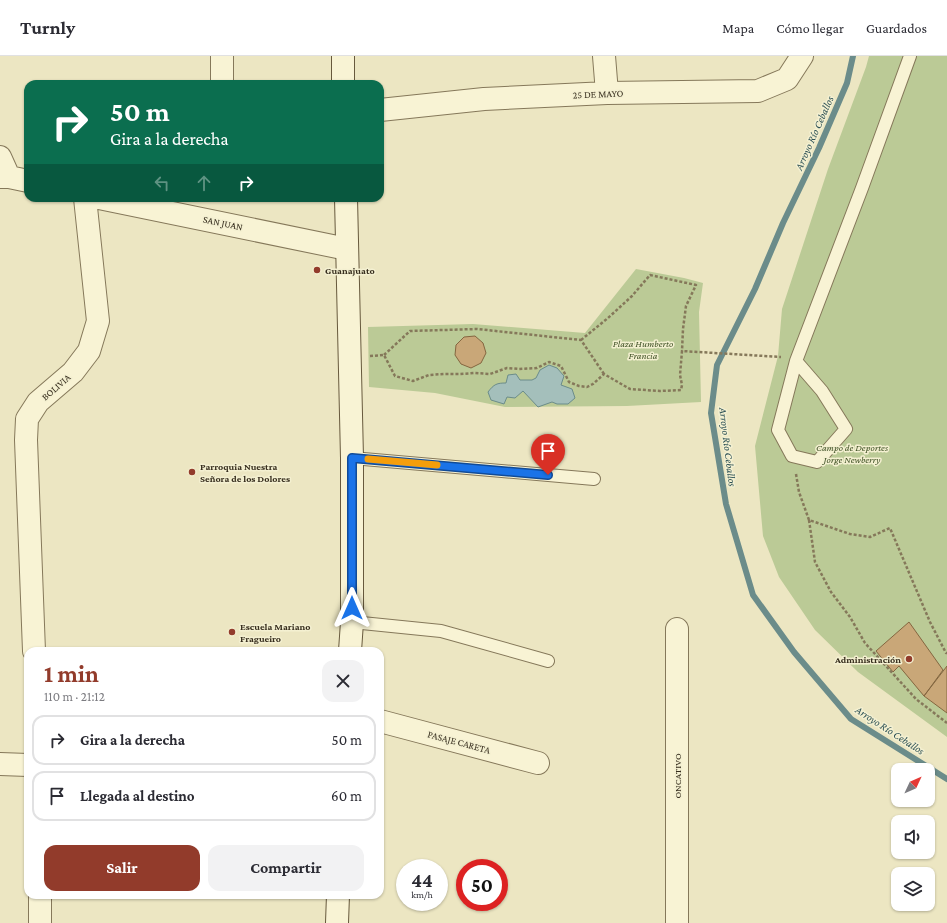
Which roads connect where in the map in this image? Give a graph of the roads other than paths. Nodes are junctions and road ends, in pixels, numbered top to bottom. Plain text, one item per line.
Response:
1 (222, 56) edge
2 (343, 56) edge
3 (604, 56) edge
4 (802, 56) edge
5 (910, 56) edge
6 (222, 80) edge
7 (343, 80) edge
8 (608, 93) junction
9 (384, 110) edge
10 (0, 157) edge
11 (12, 178) edge
12 (85, 202) edge
13 (118, 202) edge
14 (346, 202) edge
15 (347, 249) junction
16 (796, 360) junction
17 (352, 458) junction
18 (594, 480) dead end
19 (352, 622) junction
20 (677, 629) dead end
21 (34, 647) edge
22 (350, 647) edge
23 (548, 661) dead end
24 (384, 722) edge
25 (538, 762) dead end
26 (0, 764) edge
27 (24, 765) edge
28 (40, 899) edge
29 (338, 899) edge
30 (40, 923) edge
31 (337, 923) edge
32 (677, 923) edge

1 - 6 street
2 - 7 street
3 - 8 street
4 - 8 street, 25 DE MAYO
5 - 16 lane
8 - 9 street, 25 DE MAYO
10 - 11 street
12 - 21 street, BOLIVIA
13 - 15 street, SAN JUAN
14 - 15 street
15 - 17 street
16 - 16 lane
17 - 18 lane
17 - 19 street
19 - 22 street
19 - 23 lane
20 - 32 street, ONCATIVO
24 - 25 street, PASAJE CARETA
26 - 27 street
28 - 30 street
29 - 31 street

